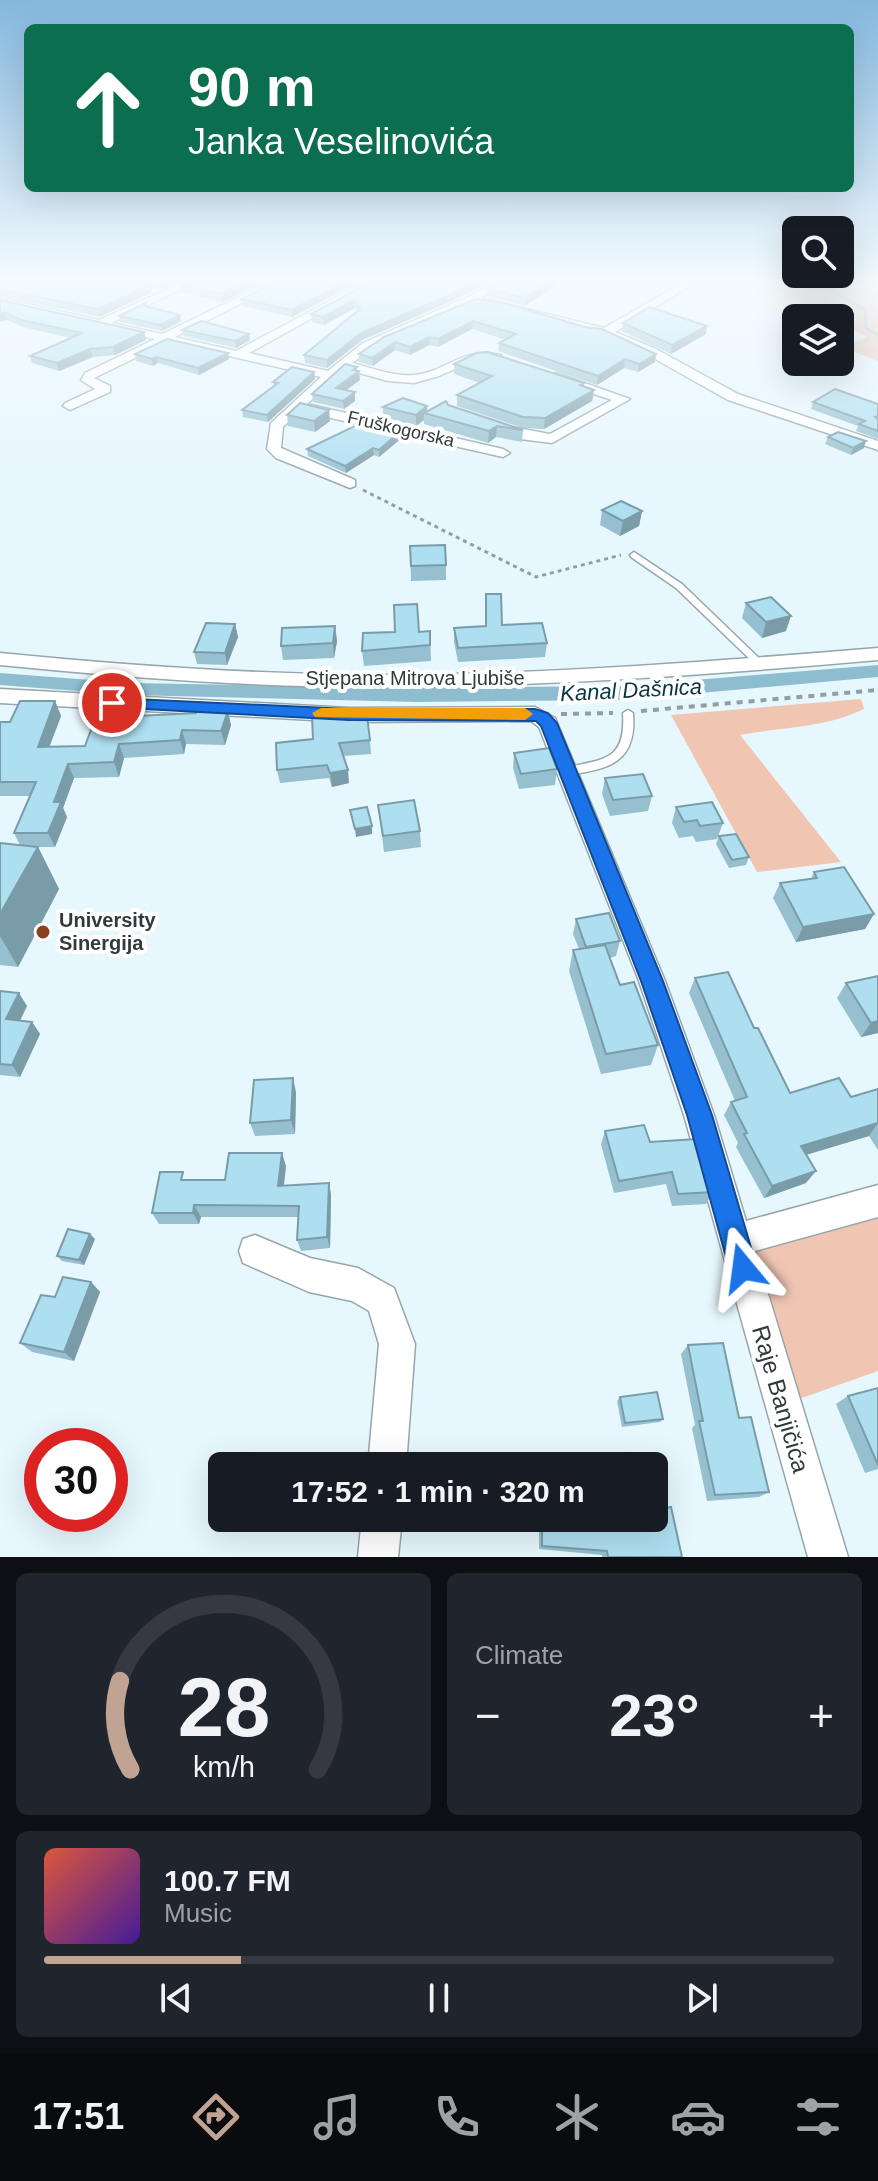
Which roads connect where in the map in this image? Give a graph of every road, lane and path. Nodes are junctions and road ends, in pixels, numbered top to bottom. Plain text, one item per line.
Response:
1 (132, 355) edge
2 (242, 355) edge
3 (355, 355) edge
4 (476, 355) edge
5 (482, 355) edge
6 (657, 355) edge
7 (346, 365) junction
8 (518, 365) edge
9 (548, 374) edge
10 (329, 375) junction
11 (70, 406) dead end
12 (298, 406) junction
13 (481, 422) edge
14 (878, 446) edge
15 (503, 453) dead end
16 (350, 483) joint
17 (634, 555) joint
18 (878, 654) edge
19 (0, 659) edge
20 (760, 664) junction
21 (878, 690) edge
22 (0, 696) edge
23 (628, 713) junction
24 (535, 714) junction
25 (568, 771) junction
26 (878, 1201) edge
27 (735, 1240) junction
28 (255, 1251) dead end
29 (388, 1452) edge
30 (381, 1532) edge
31 (378, 1557) edge
32 (828, 1557) edge

1 - 11 street
2 - 10 street
3 - 7 street
4 - 7 street
5 - 8 street
6 - 14 street
7 - 10 street
9 - 13 street, Fruškogorska
10 - 12 street
12 - 15 street, Fruškogorska
12 - 16 street
16 - 17 path
17 - 20 lane
18 - 20 street, Stjepana Mitrova Ljubiše
19 - 20 street, Stjepana Mitrova Ljubiše
21 - 23 path
22 - 24 street
23 - 24 path
23 - 25 lane
24 - 25 street, Raje Banjičića
25 - 27 street, Raje Banjičića
26 - 27 street
27 - 32 street, Raje Banjičića
28 - 29 street
30 - 31 street

